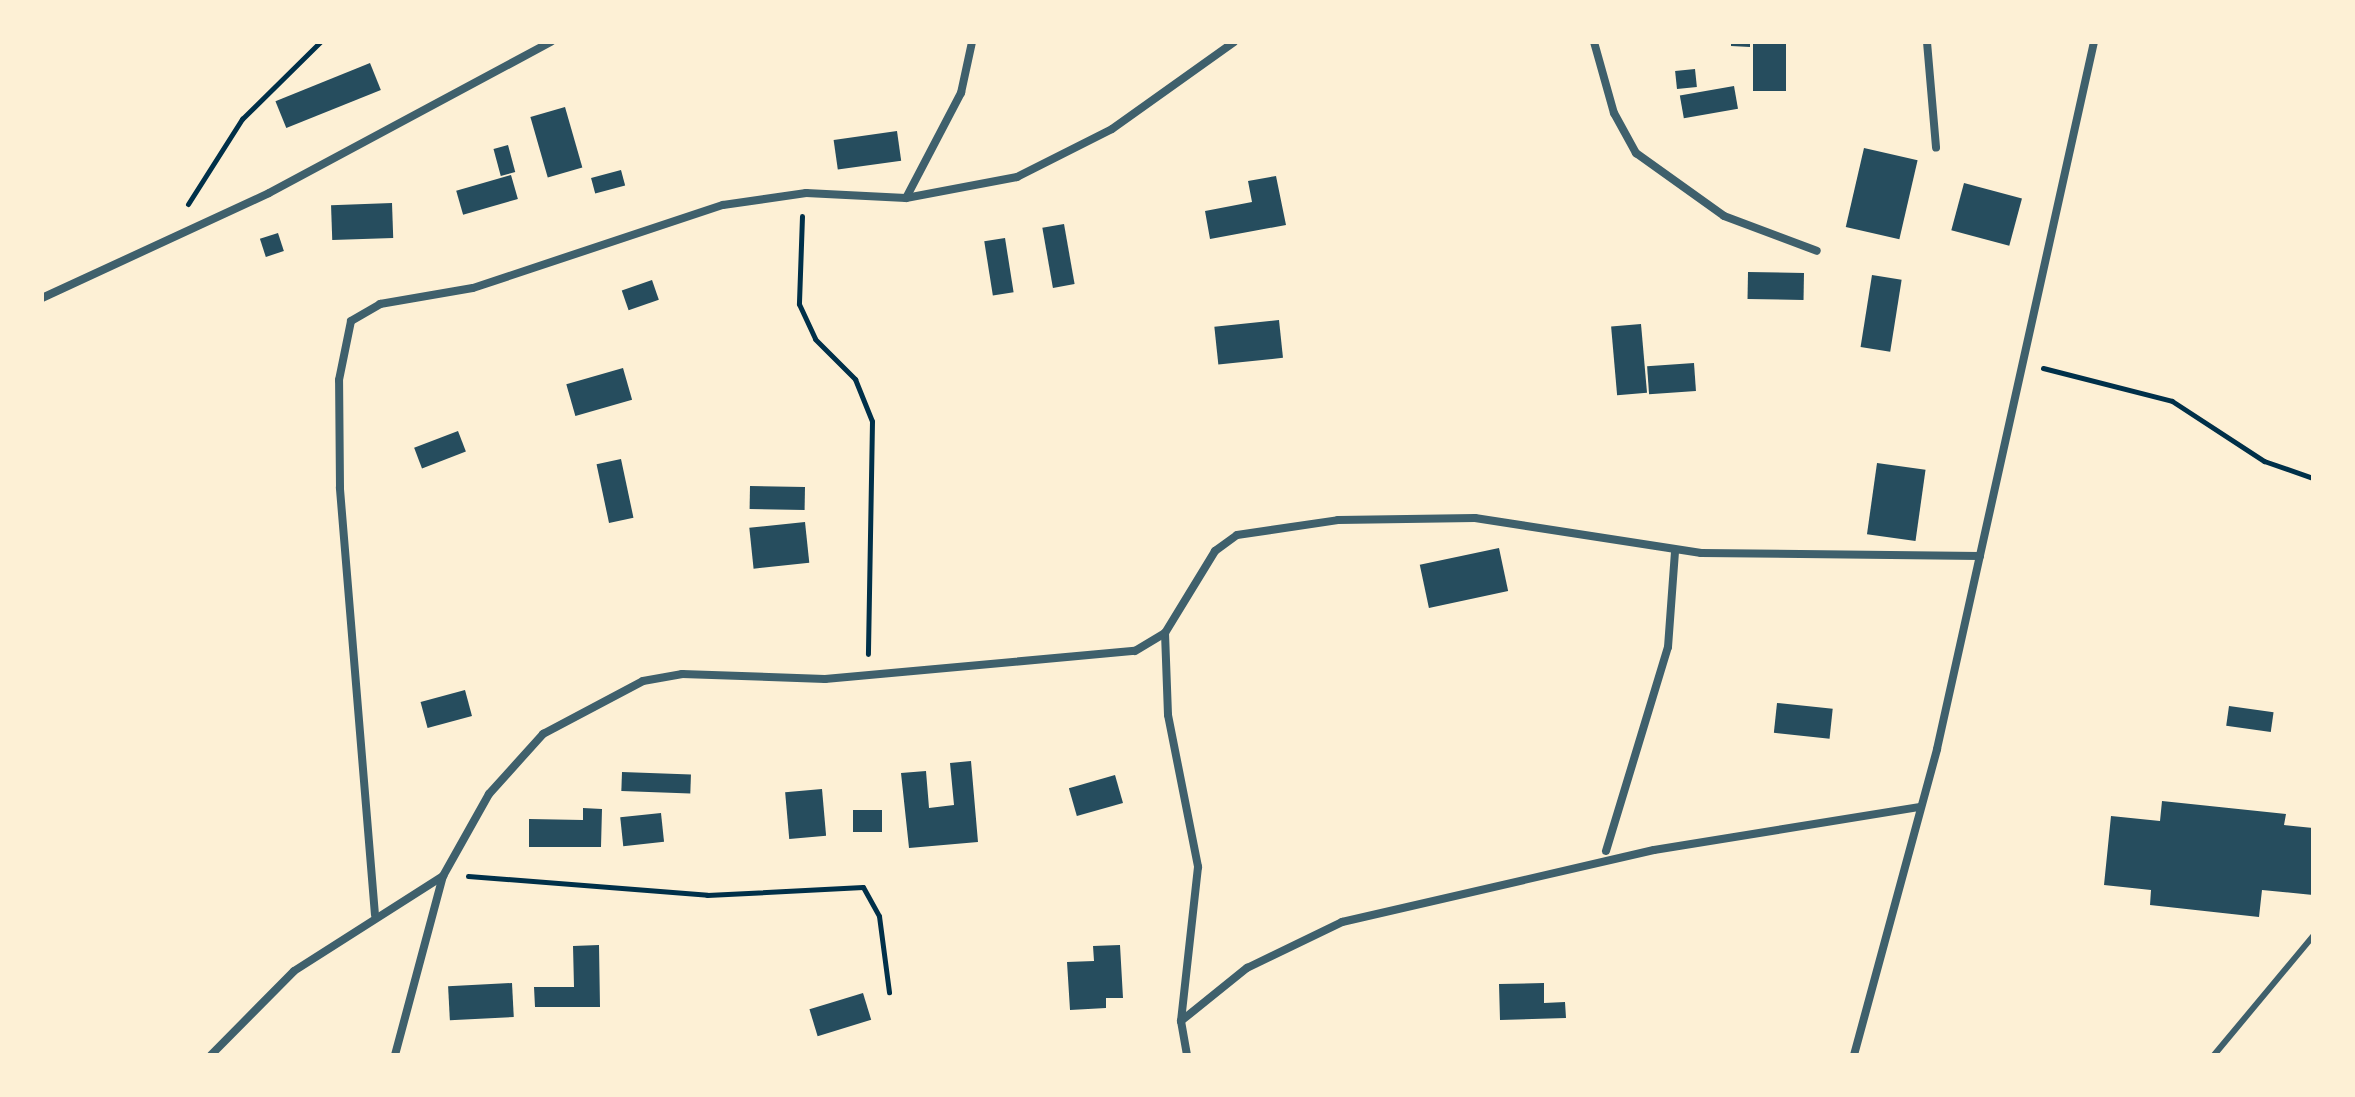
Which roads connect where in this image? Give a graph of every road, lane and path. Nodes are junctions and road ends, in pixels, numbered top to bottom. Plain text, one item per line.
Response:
1 (320, 42) edge
2 (551, 42) edge
3 (972, 42) edge
4 (1234, 42) edge
5 (1594, 42) edge
6 (1927, 42) edge
7 (2094, 42) edge
8 (1936, 148) dead end
9 (806, 193) junction
10 (906, 198) junction
11 (173, 233) junction
12 (1817, 251) dead end
13 (42, 298) edge
14 (2019, 362) junction
15 (2313, 478) edge
16 (1675, 551) junction
17 (1980, 556) junction
18 (1165, 633) junction
19 (868, 675) junction
20 (1919, 807) junction
21 (1606, 851) dead end
22 (443, 876) junction
23 (375, 915) junction
24 (2313, 936) edge
25 (889, 992) dead end
26 (1181, 1021) junction
27 (211, 1055) edge
28 (395, 1055) edge
29 (1187, 1055) edge
30 (1854, 1055) edge
31 (2214, 1055) edge

1 - 11 path
2 - 11 street
3 - 10 street
4 - 10 street
5 - 12 street
6 - 8 street
7 - 14 street
9 - 10 street
9 - 19 path
9 - 23 street
11 - 13 street
14 - 15 path
14 - 17 street
16 - 17 street
16 - 18 street
16 - 21 street
17 - 20 street
18 - 19 street
18 - 26 street
19 - 22 street
20 - 26 street
20 - 30 street
22 - 23 street
22 - 25 path
22 - 28 street
23 - 27 street
24 - 31 lane
26 - 29 street

